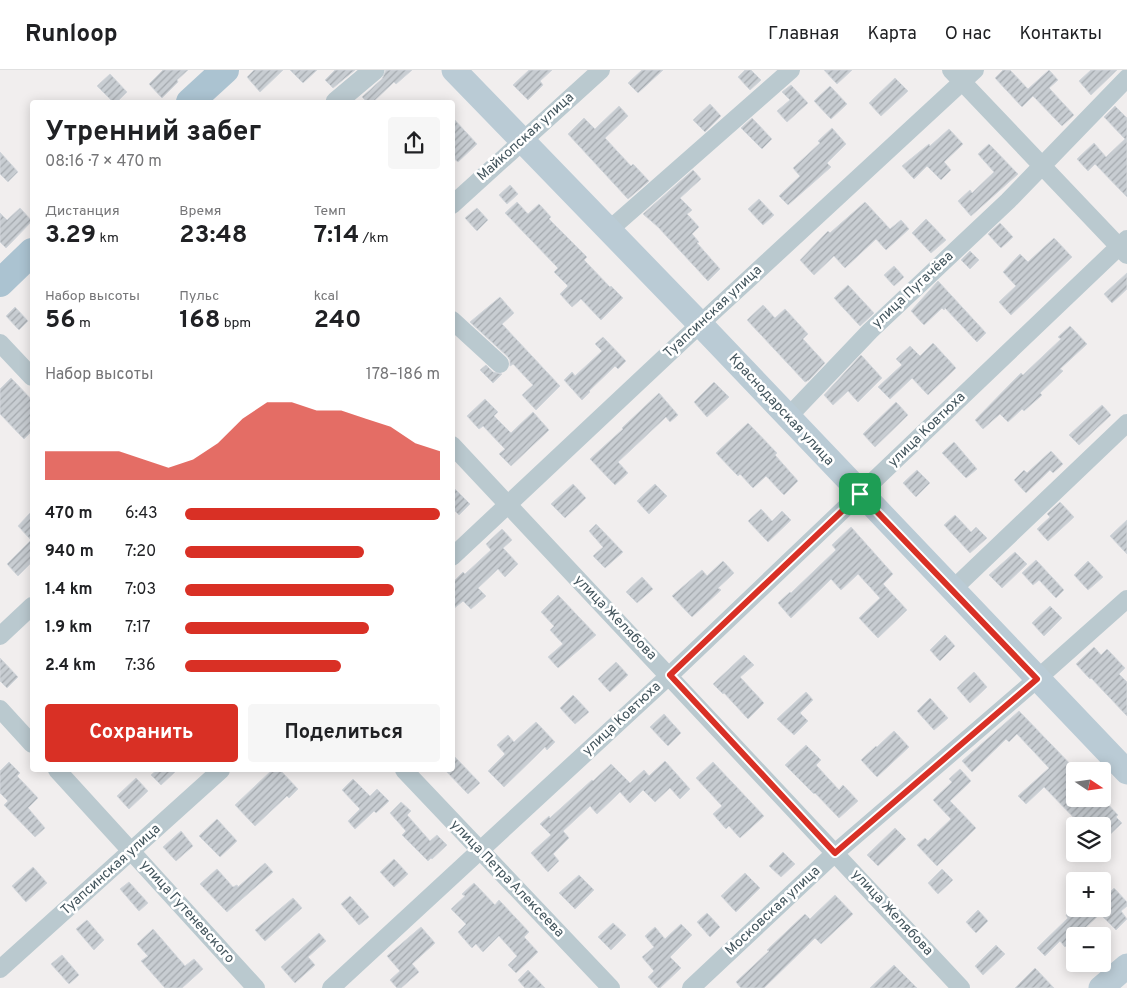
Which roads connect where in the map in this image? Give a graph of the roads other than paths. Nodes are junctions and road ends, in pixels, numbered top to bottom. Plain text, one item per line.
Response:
1 (225, 70) edge
2 (374, 70) edge
3 (454, 70) edge
4 (600, 70) edge
5 (791, 70) edge
6 (976, 70) edge
7 (957, 76) edge
8 (1127, 78) edge
9 (192, 100) edge
10 (338, 100) edge
11 (522, 140) junction
12 (1041, 166) junction
13 (455, 202) edge
14 (609, 230) junction
15 (1124, 247) edge
16 (30, 254) edge
17 (0, 283) edge
18 (455, 323) edge
19 (700, 324) junction
20 (0, 343) edge
21 (500, 364) dead end
22 (30, 375) edge
23 (788, 417) junction
24 (1127, 423) edge
25 (455, 448) edge
26 (860, 494) junction
27 (508, 505) junction
28 (455, 554) edge
29 (952, 590) junction
30 (1127, 599) edge
31 (30, 608) edge
32 (0, 636) edge
33 (670, 675) junction
34 (1037, 679) junction
35 (0, 709) edge
36 (30, 742) edge
37 (59, 772) edge
38 (219, 772) edge
39 (406, 772) edge
40 (1127, 772) edge
41 (480, 851) junction
42 (132, 852) junction
43 (835, 853) junction
44 (1127, 966) edge
45 (0, 969) edge
46 (256, 988) edge
47 (331, 988) edge
48 (611, 988) edge
49 (691, 988) edge
50 (962, 988) edge
51 (1101, 988) edge

1 - 9 main road
2 - 10 street
3 - 11 main road, Краснодарская улица
4 - 11 street, Майкопская улица
5 - 14 street
6 - 7 street, Туапсинская улица
7 - 12 street
7 - 19 street, Туапсинская улица
8 - 12 street, улица Пугачёва
11 - 13 street, Майкопская улица
11 - 14 main road, Краснодарская улица
12 - 15 street
12 - 23 street, улица Пугачёва
14 - 19 main road, Краснодарская улица
15 - 26 street, улица Ковтюха
16 - 17 main road
18 - 21 street
19 - 23 main road, Краснодарская улица
19 - 27 street, Туапсинская улица
20 - 22 street
23 - 26 main road, Краснодарская улица
24 - 29 street
25 - 27 street, улица Желябова
26 - 29 main road, Краснодарская улица
26 - 33 street, улица Ковтюха
27 - 28 street, Туапсинская улица
27 - 33 street, улица Желябова
29 - 34 main road, Краснодарская улица
30 - 34 street, Московская улица
31 - 32 street
33 - 41 street, улица Ковтюха
33 - 43 street, улица Желябова
34 - 40 main road, Краснодарская улица
34 - 43 street, Московская улица
35 - 36 street
37 - 42 street, улица Гутеневского
38 - 42 street, Туапсинская улица
39 - 41 street, улица Петра Алексеева
41 - 47 street, улица Ковтюха
41 - 48 street, улица Петра Алексеева
42 - 45 street, Туапсинская улица
42 - 46 street, улица Гутеневского
43 - 49 street, Московская улица
43 - 50 street, улица Желябова
44 - 51 main road

